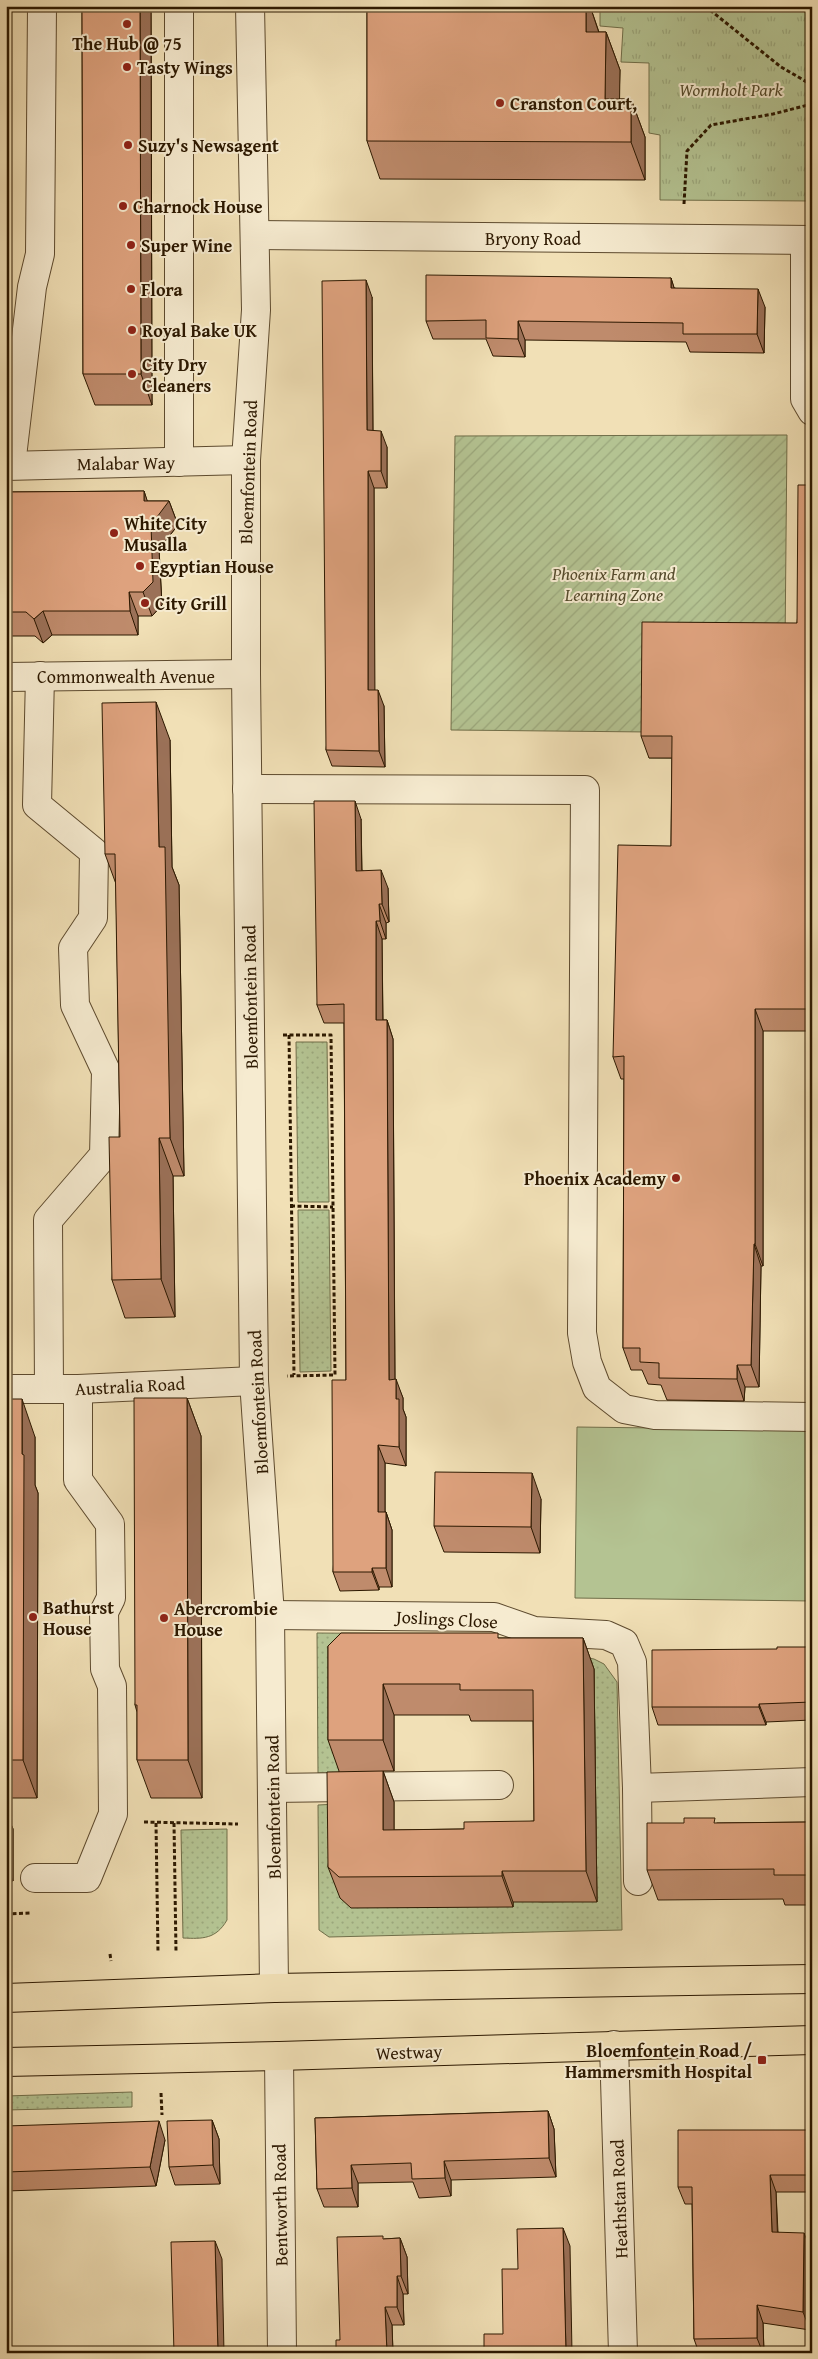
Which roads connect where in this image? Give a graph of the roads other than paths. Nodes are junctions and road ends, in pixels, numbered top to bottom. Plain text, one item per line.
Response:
1 (42, 6) edge
2 (179, 6) edge
3 (250, 6) edge
4 (255, 236) junction
5 (808, 240) edge
6 (812, 411) edge
7 (246, 460) junction
8 (179, 462) junction
9 (9, 466) edge
10 (246, 674) junction
11 (40, 676) junction
12 (6, 677) edge
13 (247, 790) junction
14 (254, 1382) junction
15 (6, 1389) edge
16 (49, 1389) junction
17 (78, 1389) junction
18 (812, 1417) edge
19 (270, 1615) junction
20 (812, 1782) edge
21 (499, 1785) dead end
22 (272, 1788) junction
23 (637, 1788) junction
24 (35, 1878) dead end
25 (638, 1881) dead end
26 (812, 1979) edge
27 (274, 1988) junction
28 (6, 1998) edge
29 (812, 2040) edge
30 (614, 2045) junction
31 (279, 2056) junction
32 (6, 2062) edge
33 (282, 2353) edge
34 (623, 2353) edge

1 - 9 street
2 - 8 street
3 - 4 street, Bloemfontein Road
4 - 5 street, Bryony Road
4 - 7 street, Bloemfontein Road
5 - 6 street
7 - 8 street, Malabar Way
7 - 10 street, Bloemfontein Road
8 - 9 street, Malabar Way
10 - 11 street, Commonwealth Avenue
10 - 13 street, Bloemfontein Road
11 - 12 street, Commonwealth Avenue
11 - 16 street
13 - 14 street, Bloemfontein Road
13 - 18 street
14 - 17 street, Australia Road
14 - 19 street, Bloemfontein Road
15 - 16 street, Australia Road
16 - 17 street, Australia Road
17 - 24 street
19 - 22 street, Bloemfontein Road
19 - 23 street, Joslings Close
20 - 23 street
21 - 22 street
22 - 27 street, Bloemfontein Road
23 - 25 street, Joslings Close
26 - 27 highway
27 - 28 highway
29 - 30 highway, Westway
30 - 31 highway, Westway
30 - 34 street, Heathstan Road
31 - 32 highway, Westway
31 - 33 street, Bentworth Road

